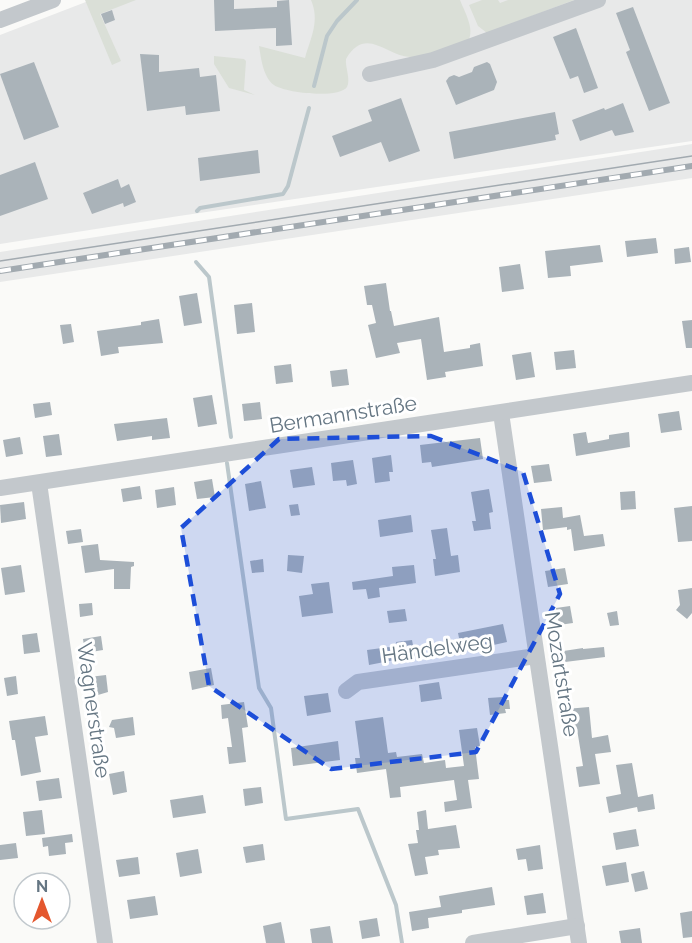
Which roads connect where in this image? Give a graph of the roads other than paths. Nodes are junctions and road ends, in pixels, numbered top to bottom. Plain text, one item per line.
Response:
1 (53, 0) edge
2 (598, 0) edge
3 (0, 20) edge
4 (370, 74) dead end
5 (692, 383) edge
6 (501, 412) junction
7 (39, 483) junction
8 (0, 488) edge
9 (536, 656) junction
10 (346, 690) dead end
11 (577, 926) junction
12 (105, 943) edge
13 (473, 943) edge
14 (579, 943) edge

1 - 3 street
2 - 4 street
5 - 6 street, Bermannstraße
6 - 7 street, Bermannstraße
6 - 9 street, Mozartstraße
7 - 8 street, Bermannstraße
7 - 12 street, Wagnerstraße
9 - 10 street, Händelweg
9 - 11 street, Mozartstraße
11 - 13 street
11 - 14 street, Mozartstraße

